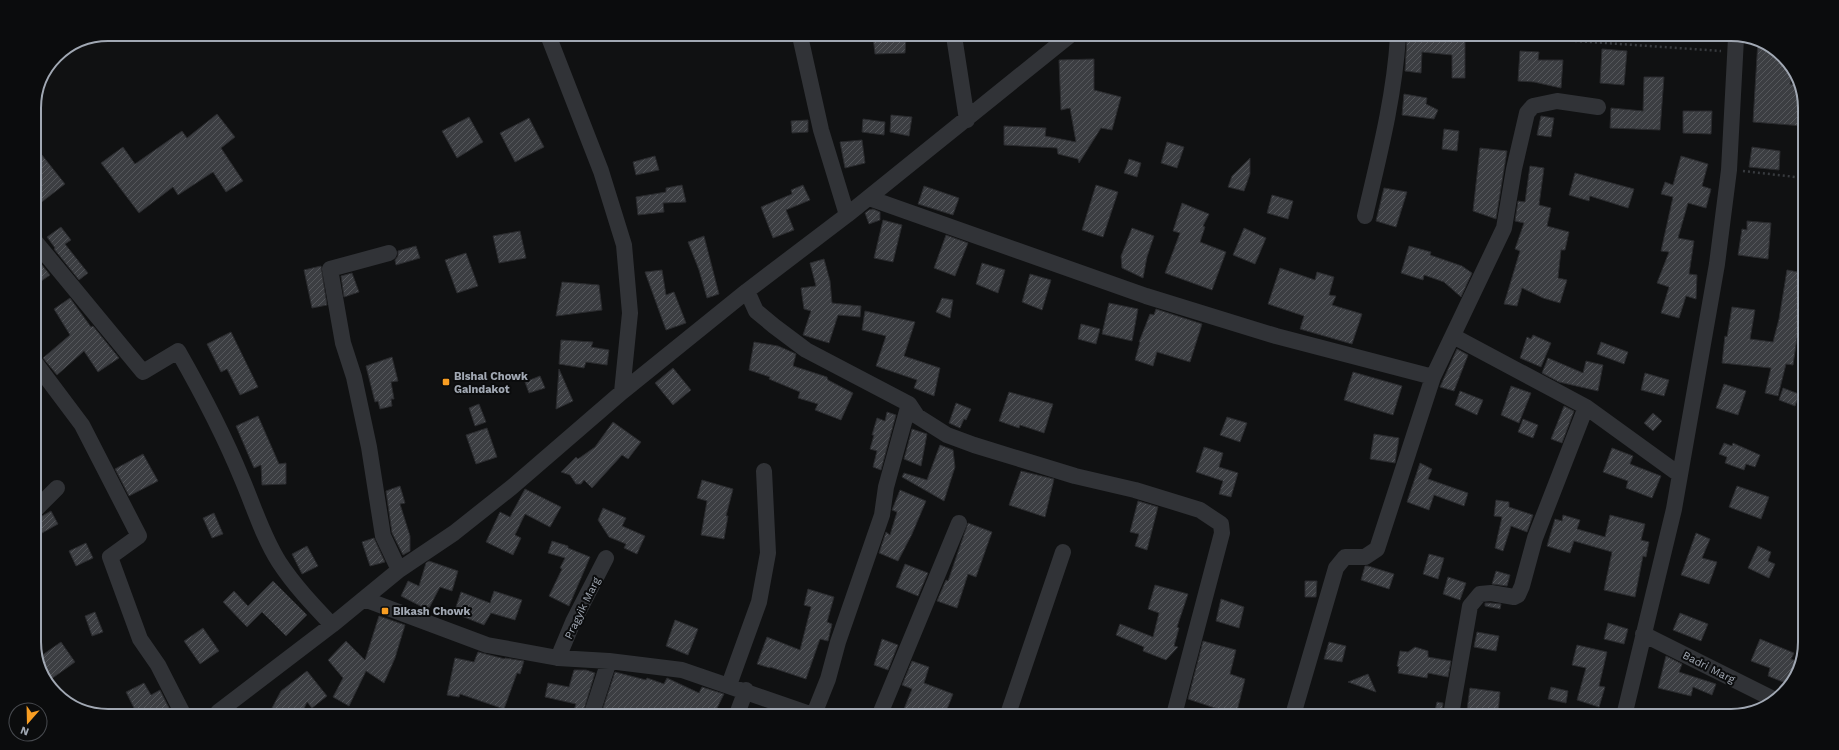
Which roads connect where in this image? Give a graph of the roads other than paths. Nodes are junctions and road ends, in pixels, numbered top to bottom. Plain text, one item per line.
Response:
1 (550, 41) edge
2 (801, 41) edge
3 (955, 41) edge
4 (1063, 41) edge
5 (1398, 41) edge
6 (1737, 45) edge
7 (1598, 107) dead end
8 (966, 120) junction
9 (869, 198) junction
10 (847, 215) junction
11 (1365, 216) dead end
12 (41, 249) edge
13 (389, 253) dead end
14 (747, 291) junction
15 (1453, 336) junction
16 (41, 370) edge
17 (1433, 377) junction
18 (622, 392) junction
19 (909, 404) junction
20 (1586, 407) junction
21 (764, 471) dead end
22 (1680, 475) junction
23 (57, 488) dead end
24 (41, 504) edge
25 (959, 523) dead end
26 (1062, 552) dead end
27 (606, 558) dead end
28 (399, 570) junction
29 (364, 599) junction
30 (332, 625) junction
31 (1643, 634) junction
32 (558, 658) junction
33 (609, 661) junction
34 (729, 685) junction
35 (746, 690) junction
36 (1769, 697) edge
37 (180, 709) edge
38 (222, 709) edge
39 (593, 709) edge
40 (739, 709) edge
41 (797, 709) edge
42 (816, 709) edge
43 (882, 709) edge
44 (1010, 709) edge
45 (1176, 709) edge
46 (1295, 709) edge
47 (1453, 709) edge
48 (1626, 709) edge

1 - 18 street
2 - 10 street
3 - 8 street
4 - 8 street
5 - 11 street
6 - 22 street
7 - 15 street
8 - 9 street
9 - 10 street
9 - 17 street
10 - 14 street
12 - 30 street
13 - 28 street
14 - 18 street
14 - 19 street
15 - 17 street
15 - 20 street
16 - 37 street
17 - 46 street
18 - 28 street
19 - 42 street
19 - 45 street
20 - 22 street
20 - 47 street
21 - 34 street
22 - 31 street
23 - 24 street
25 - 43 street
26 - 44 street
27 - 32 street, Pragyik Marg
28 - 29 street
29 - 30 street
29 - 32 street
30 - 38 street
31 - 36 street, Badri Marg
31 - 48 street
32 - 33 street
33 - 34 street
33 - 39 street
34 - 35 street
35 - 40 street
35 - 41 street

